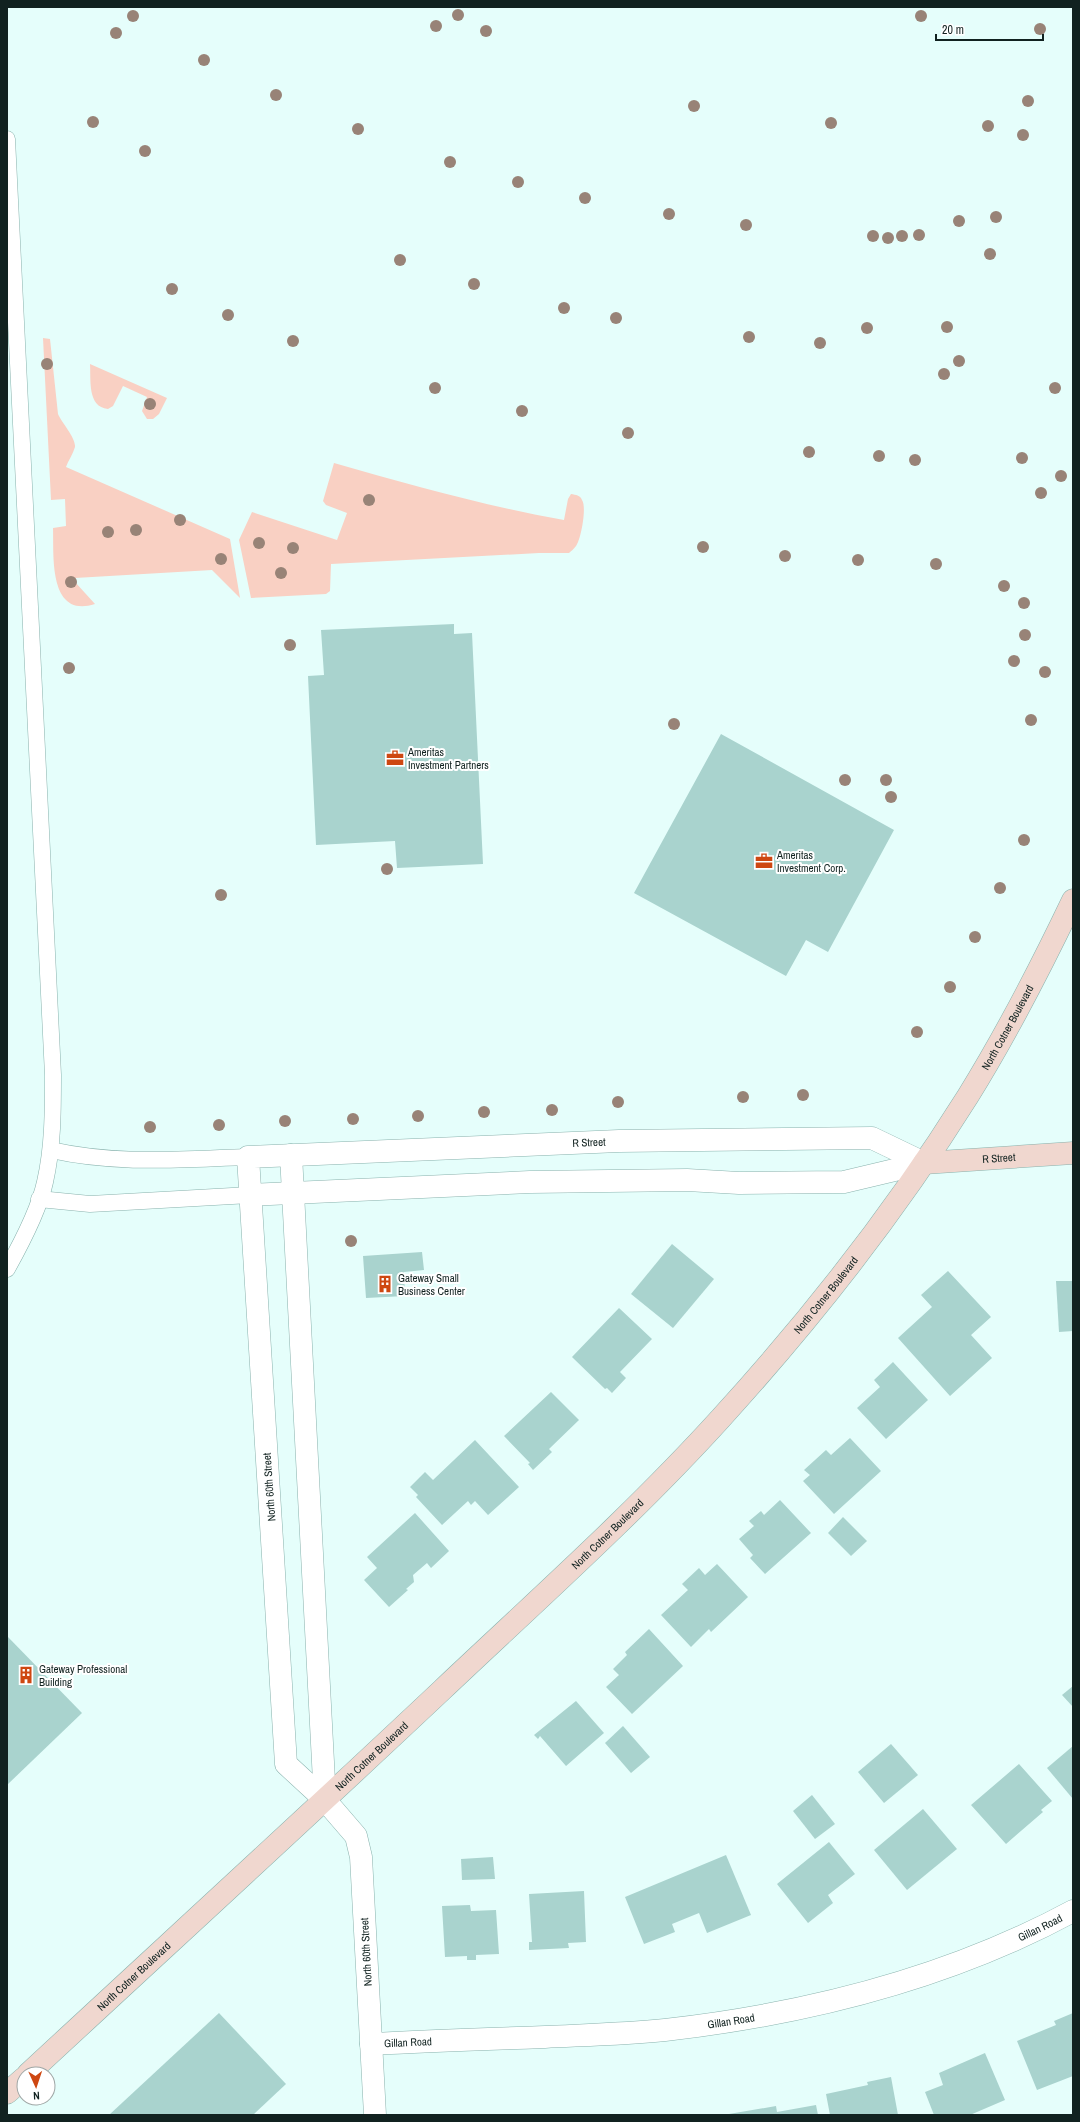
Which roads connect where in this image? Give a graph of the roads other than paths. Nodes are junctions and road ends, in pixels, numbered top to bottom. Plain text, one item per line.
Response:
1 (7, 139) edge
2 (1073, 900) edge
3 (50, 1150) junction
4 (1073, 1153) edge
5 (290, 1155) junction
6 (248, 1157) junction
7 (924, 1163) junction
8 (292, 1194) junction
9 (250, 1195) junction
10 (39, 1199) junction
11 (7, 1269) edge
12 (325, 1800) junction
13 (1073, 1911) edge
14 (371, 2044) junction
15 (37, 2066) edge
16 (16, 2086) edge
17 (7, 2094) edge
18 (375, 2115) edge

1 - 3 lane
2 - 7 main road, North Cotner Boulevard
3 - 6 lane
3 - 10 lane
4 - 7 main road, R Street
5 - 6 street, R Street
5 - 7 street, R Street
5 - 8 street
6 - 9 street, North 60th Street
7 - 8 street, R Street
7 - 12 main road, North Cotner Boulevard
8 - 9 street, R Street
8 - 12 street
9 - 10 lane
9 - 12 street, North 60th Street
10 - 11 lane
12 - 14 street, North 60th Street
12 - 15 main road, North Cotner Boulevard
13 - 14 street, Gillan Road
14 - 18 street, North 60th Street
16 - 17 main road

